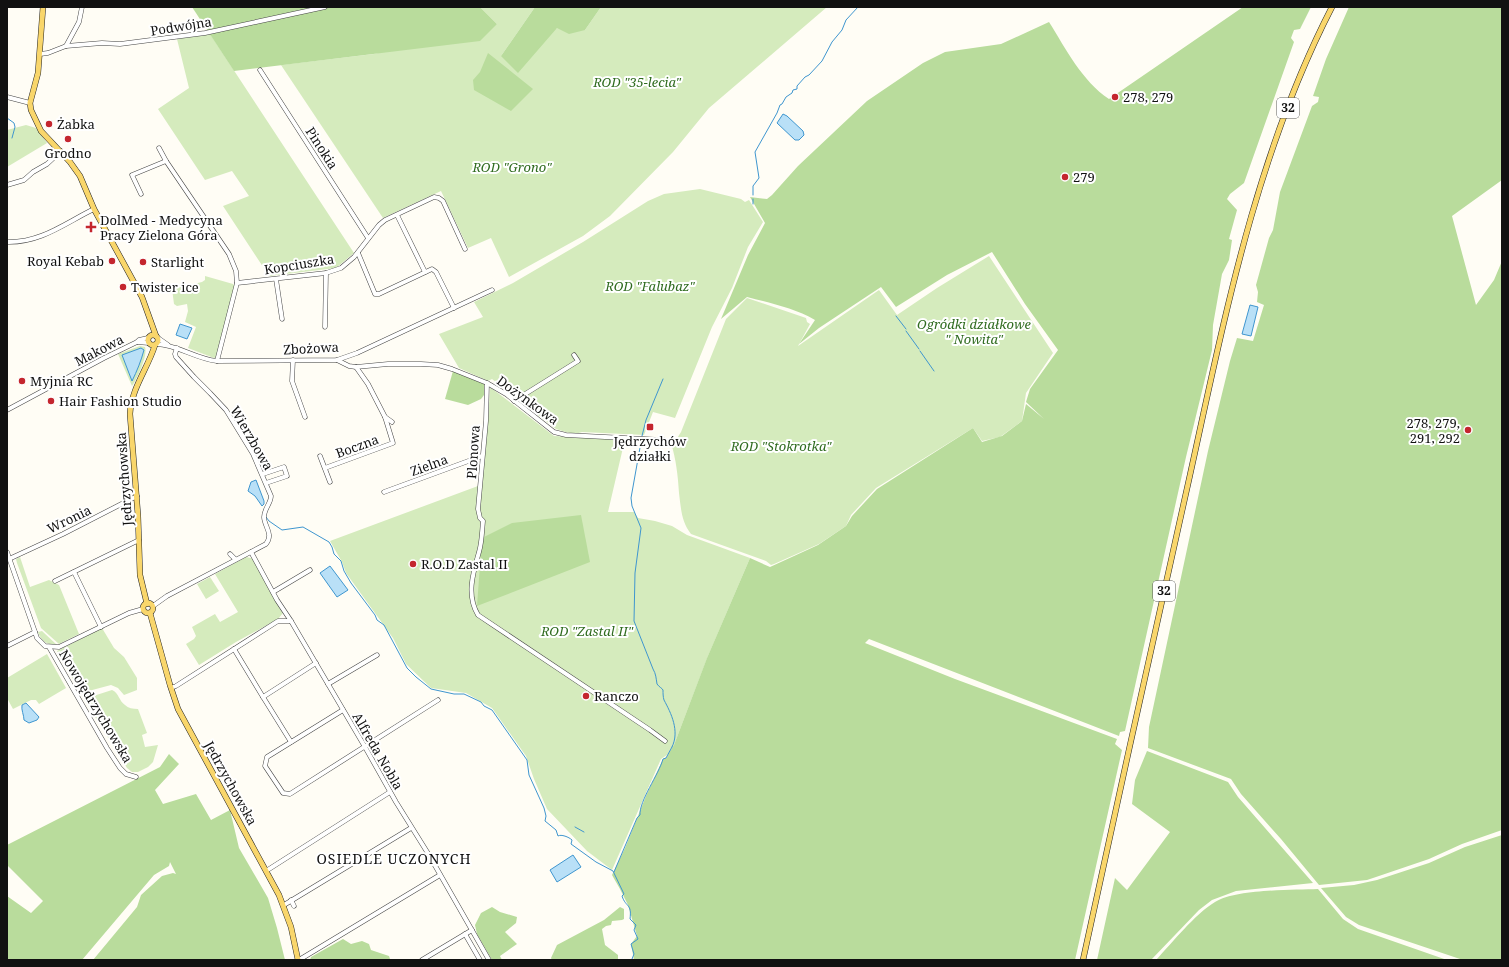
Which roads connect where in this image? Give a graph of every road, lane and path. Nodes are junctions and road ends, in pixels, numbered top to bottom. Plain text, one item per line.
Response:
1 (43, 7) edge
2 (82, 7) edge
3 (325, 7) edge
4 (1332, 7) edge
5 (66, 46) junction
6 (40, 54) junction
7 (260, 70) dead end
8 (7, 97) edge
9 (30, 103) junction
10 (159, 148) dead end
11 (61, 151) junction
12 (166, 161) junction
13 (7, 185) edge
14 (141, 194) dead end
15 (94, 209) junction
16 (397, 215) junction
17 (368, 238) junction
18 (7, 242) edge
19 (465, 249) dead end
20 (358, 253) junction
21 (326, 272) junction
22 (425, 272) junction
23 (276, 279) junction
24 (237, 283) junction
25 (492, 290) dead end
26 (454, 308) junction
27 (282, 319) dead end
28 (325, 327) dead end
29 (153, 340) junction
30 (177, 348) junction
31 (574, 355) dead end
32 (293, 360) junction
33 (337, 360) junction
34 (218, 361) junction
35 (356, 367) junction
36 (487, 383) junction
37 (514, 401) junction
38 (7, 410) edge
39 (304, 417) dead end
40 (385, 417) junction
41 (392, 422) dead end
42 (664, 440) dead end
43 (320, 456) dead end
44 (482, 456) junction
45 (325, 468) junction
46 (263, 474) junction
47 (330, 482) dead end
48 (266, 483) junction
49 (384, 492) dead end
50 (137, 496) junction
51 (139, 540) junction
52 (7, 552) edge
53 (251, 552) junction
54 (230, 554) dead end
55 (9, 559) junction
56 (236, 559) junction
57 (310, 570) dead end
58 (74, 572) junction
59 (55, 581) dead end
60 (273, 592) junction
61 (147, 604) junction
62 (153, 606) junction
63 (143, 609) junction
64 (150, 613) junction
65 (291, 621) junction
66 (101, 627) junction
67 (35, 632) junction
68 (7, 645) edge
69 (49, 647) junction
70 (234, 649) junction
71 (376, 655) dead end
72 (316, 663) junction
73 (328, 684) junction
74 (171, 688) junction
75 (263, 697) junction
76 (438, 700) dead end
77 (343, 710) junction
78 (665, 741) dead end
79 (291, 742) junction
80 (365, 747) junction
81 (136, 777) dead end
82 (390, 792) junction
83 (411, 828) junction
84 (266, 871) junction
85 (440, 875) junction
86 (291, 900) junction
87 (284, 905) junction
88 (294, 906) dead end
89 (472, 930) junction
90 (465, 934) junction
91 (430, 958) edge
92 (299, 960) edge
93 (422, 960) edge
94 (480, 960) edge
95 (489, 960) edge
96 (1083, 960) edge

1 - 6 main road
2 - 5 street
3 - 5 street, Podwójna
4 - 96 main road, 32
5 - 6 street, Podwójna
6 - 9 main road
7 - 17 street, Pinokia
8 - 9 street
9 - 11 main road, Jędrzychowska
10 - 12 street
11 - 13 street
11 - 15 main road, Jędrzychowska
12 - 14 street
12 - 24 street
15 - 18 street
15 - 29 main road, Jędrzychowska
16 - 17 street, Kopciuszka
16 - 19 street, Kopciuszka
16 - 22 street
17 - 20 street, Kopciuszka
20 - 21 street, Kopciuszka
20 - 22 street
21 - 23 street, Kopciuszka
21 - 28 street
22 - 26 street
23 - 24 street, Kopciuszka
23 - 27 street
24 - 34 street
25 - 26 street, Zbożowa
26 - 33 street, Zbożowa
29 - 30 street, Zbożowa
29 - 38 street, Makowa
29 - 50 main road, Jędrzychowska
30 - 34 street, Zbożowa
30 - 46 street, Wierzbowa
31 - 37 street
32 - 33 street, Zbożowa
32 - 34 street, Zbożowa
32 - 39 street
33 - 35 street, Dożynkowa
35 - 36 street, Dożynkowa
35 - 40 street, Boczna
36 - 37 street, Dożynkowa
36 - 44 street, Plonowa
37 - 42 street, Dożynkowa
40 - 41 street, Boczna
40 - 45 street, Boczna
43 - 45 street, Boczna
44 - 49 street, Zielna
44 - 78 street, Plonowa
45 - 47 street, Boczna
46 - 48 street, Wierzbowa
46 - 48 street
48 - 53 street, Wierzbowa
50 - 51 main road, Jędrzychowska
50 - 55 street, Wronia
51 - 58 street
51 - 61 main road, Jędrzychowska
52 - 55 street, Nowojędrzychowska
53 - 56 street, Wierzbowa
53 - 60 street, Alfreda Nobla
54 - 56 street
55 - 67 street, Nowojędrzychowska
56 - 62 street, Wierzbowa
57 - 60 street
58 - 59 street
58 - 66 street
60 - 65 street, Alfreda Nobla
61 - 62 main road
61 - 63 main road
62 - 64 main road
63 - 64 main road
63 - 66 street
64 - 74 main road, Jędrzychowska
65 - 70 street
65 - 72 street, Alfreda Nobla
66 - 69 street
67 - 68 street
67 - 69 street, Nowojędrzychowska
69 - 81 street, Nowojędrzychowska
70 - 74 street
70 - 75 street
71 - 73 street
72 - 73 street, Alfreda Nobla
72 - 75 street
73 - 77 street, Alfreda Nobla
74 - 84 main road, Jędrzychowska
75 - 79 street
76 - 80 street
77 - 79 street
77 - 80 street, Alfreda Nobla
79 - 80 street
80 - 82 street, Alfreda Nobla
82 - 83 street, Alfreda Nobla
82 - 84 street
83 - 85 street, Alfreda Nobla
83 - 86 street
84 - 87 main road, Jędrzychowska
85 - 89 street, Alfreda Nobla
85 - 92 street
86 - 87 street
86 - 88 street
87 - 92 main road, Jędrzychowska
89 - 90 street
89 - 95 street, Alfreda Nobla
90 - 91 street
90 - 94 street
91 - 93 street

